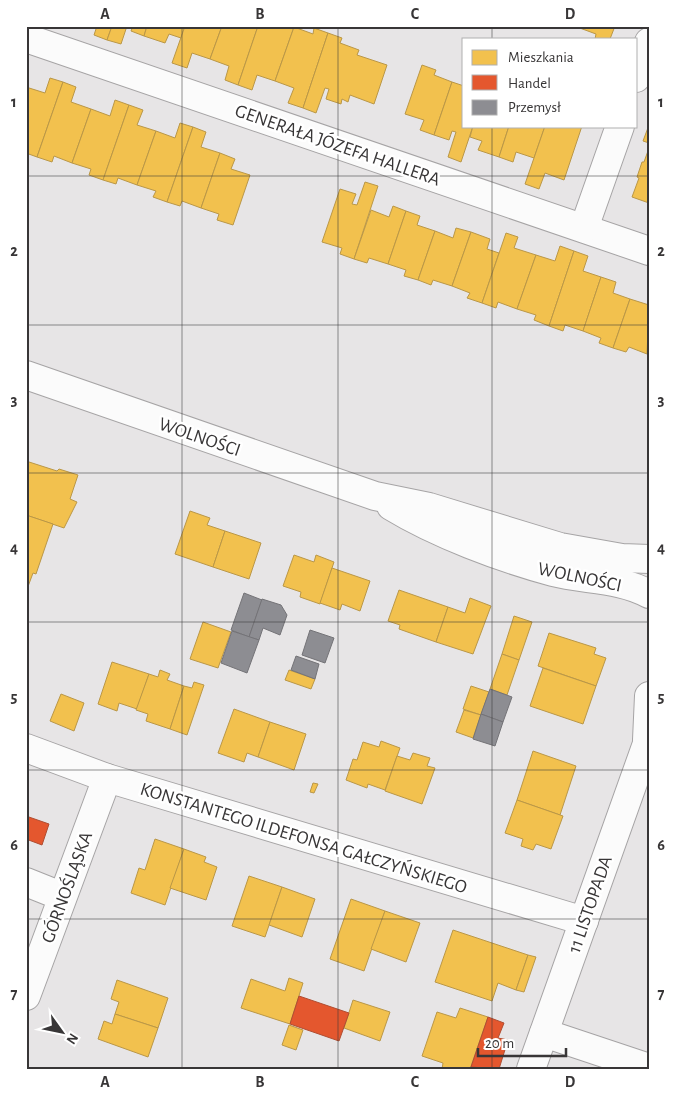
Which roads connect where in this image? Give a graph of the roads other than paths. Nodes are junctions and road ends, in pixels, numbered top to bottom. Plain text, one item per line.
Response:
1 (26, 38) edge
2 (649, 42) edge
3 (638, 72) edge
4 (619, 128) edge
5 (584, 228) junction
6 (649, 251) edge
7 (26, 375) edge
8 (375, 496) junction
9 (649, 559) edge
10 (649, 594) edge
11 (649, 696) edge
12 (648, 739) edge
13 (26, 748) edge
14 (106, 778) junction
15 (26, 882) edge
16 (61, 896) junction
17 (584, 921) junction
18 (26, 996) edge
19 (544, 1033) junction
20 (649, 1068) edge
21 (531, 1069) edge

1 - 5 street, GENERAŁA JÓZEFA HALLERA
2 - 3 street
4 - 5 street
5 - 6 street, GENERAŁA JÓZEFA HALLERA
7 - 8 street, WOLNOŚCI
8 - 9 street, WOLNOŚCI
8 - 10 street, WOLNOŚCI
11 - 12 street, 11 LISTOPADA
12 - 17 street, 11 LISTOPADA
13 - 14 street, KONSTANTEGO ILDEFONSA GAŁCZYŃSKIEGO
14 - 16 street, GÓRNOŚLĄSKA
14 - 17 street, KONSTANTEGO ILDEFONSA GAŁCZYŃSKIEGO
15 - 16 street
16 - 18 street, GÓRNOŚLĄSKA
17 - 19 street, 11 LISTOPADA
19 - 20 street
19 - 21 street, 11 LISTOPADA

